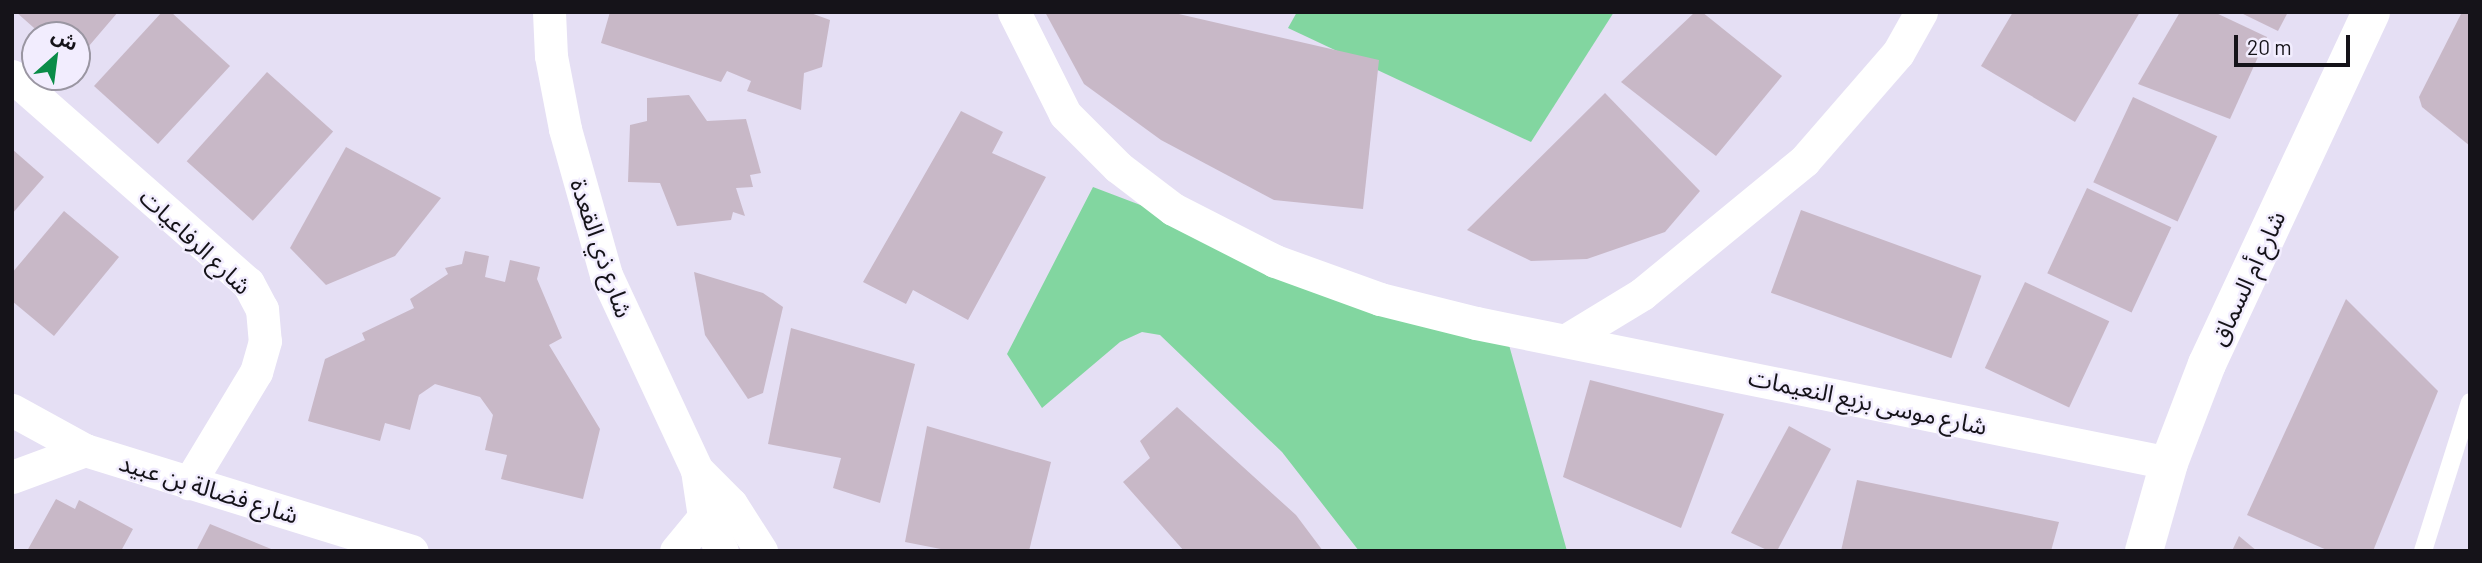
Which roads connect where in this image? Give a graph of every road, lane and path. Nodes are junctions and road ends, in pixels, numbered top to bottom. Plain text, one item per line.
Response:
1 (549, 12) edge
2 (1014, 12) edge
3 (1921, 12) edge
4 (2371, 12) edge
5 (12, 76) edge
6 (1568, 340) junction
7 (2470, 402) edge
8 (12, 410) edge
9 (85, 450) junction
10 (2169, 463) junction
11 (697, 470) junction
12 (12, 477) edge
13 (189, 483) junction
14 (704, 517) junction
15 (412, 551) edge
16 (676, 551) edge
17 (722, 551) edge
18 (761, 551) edge
19 (2144, 551) edge
20 (2423, 551) edge

1 - 11 street, شارع ذي القعدة
2 - 6 street, شارع موسى بزيع النعيمات
3 - 6 street
4 - 10 street, شارع أم السماق
5 - 13 street, شارع الرفاعيات
6 - 10 street, شارع موسى بزيع النعيمات
7 - 20 lane
8 - 9 street, شارع فضالة بن عبيد
9 - 12 street
9 - 13 street, شارع فضالة بن عبيد
10 - 19 street, شارع أم السماق
11 - 14 street, شارع ذي القعدة
11 - 18 street, شارع ذي القعدة
13 - 15 street, شارع فضالة بن عبيد
14 - 16 street
14 - 17 street, شارع ذي القعدة

